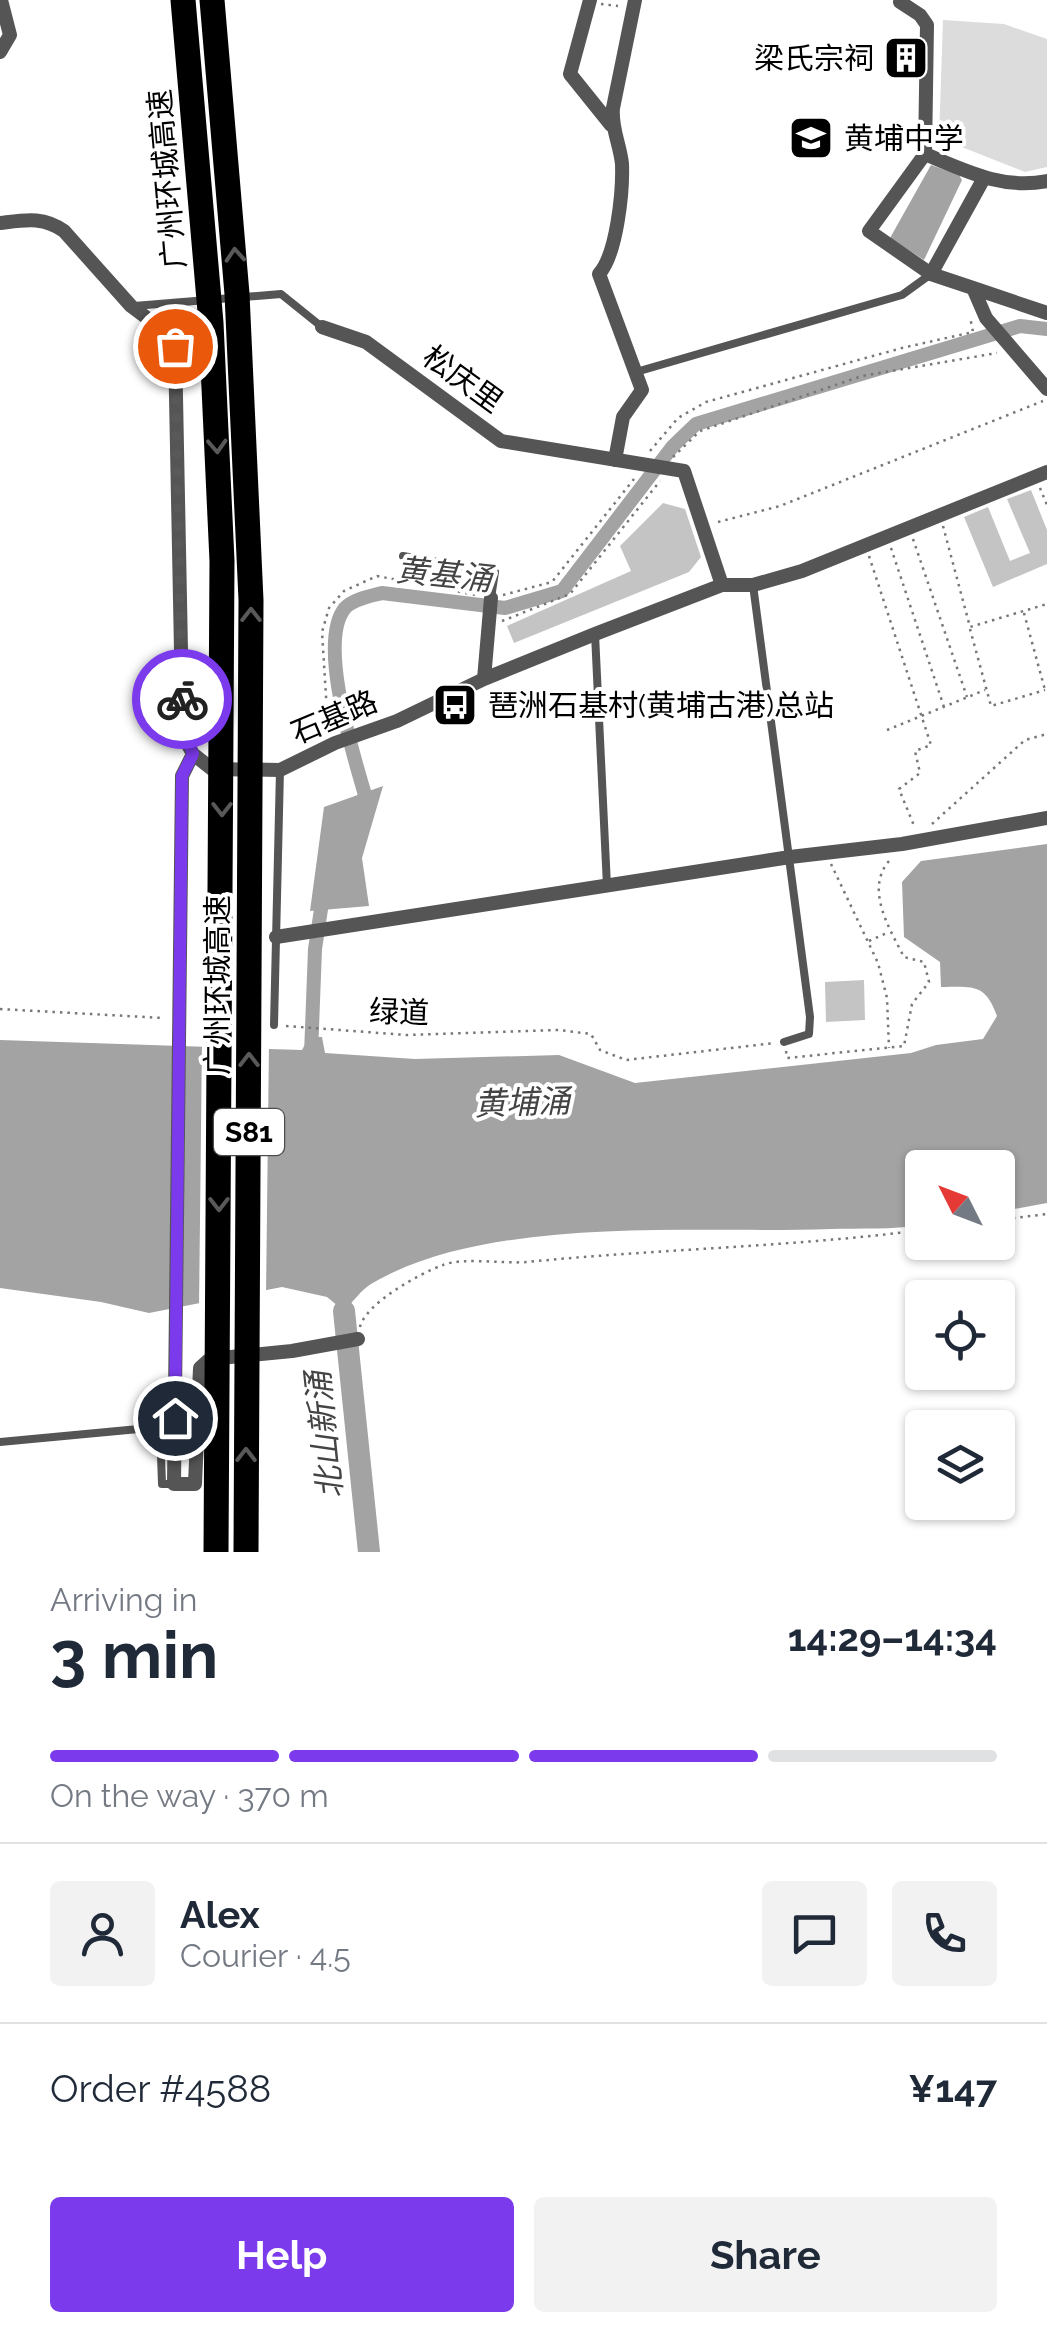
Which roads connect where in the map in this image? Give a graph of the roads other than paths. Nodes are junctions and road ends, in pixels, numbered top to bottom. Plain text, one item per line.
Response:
1 (2, 0) edge
2 (174, 0) edge
3 (182, 0) edge
4 (214, 0) edge
5 (590, 2) edge
6 (900, 2) edge
7 (636, 4) edge
8 (0, 52) edge
9 (611, 125) junction
10 (198, 144) junction
11 (925, 154) junction
12 (984, 178) junction
13 (1047, 180) edge
14 (0, 224) edge
15 (931, 274) junction
16 (973, 288) junction
17 (131, 306) junction
18 (1047, 313) edge
19 (322, 327) joint
20 (636, 372) junction
21 (1047, 389) edge
22 (615, 460) junction
23 (1042, 474) edge
24 (403, 556) dead end
25 (754, 585) junction
26 (722, 586) junction
27 (491, 598) joint
28 (595, 634) junction
29 (484, 679) junction
30 (193, 754) junction
31 (280, 770) junction
32 (1047, 818) edge
33 (790, 857) junction
34 (607, 886) junction
35 (276, 937) junction
36 (274, 1025) road end
37 (784, 1042) road end
38 (350, 1340) road end
39 (0, 1442) edge
40 (174, 1484) junction
41 (216, 1552) edge
42 (246, 1552) edge

1 - 8 street
2 - 10 highway
3 - 10 highway, 广州环城高速 / S81
42 -> 4 highway, 广州环城高速 / S81
5 - 9 street
6 - 11 street
7 - 9 street
9 - 20 street
10 -> 41 highway, 广州环城高速 / S81
11 - 12 street
11 - 15 street
12 - 13 street
12 - 15 street
14 - 17 street
15 - 16 street
15 - 20 lane
16 - 18 street
16 - 21 street
17 - 19 lane
17 - 30 street
19 - 22 street, 松庆里
20 - 22 street
22 - 26 street, 松庆里
23 - 25 street, 石基路
24 - 27 lane
25 - 26 street, 石基路
25 - 33 lane
26 - 28 street, 石基路
27 - 29 street
28 - 29 street, 石基路
28 - 34 lane
29 - 31 street, 石基路
30 - 31 street, 石基路
30 - 40 street
31 - 35 lane
32 - 33 street
33 - 34 street
33 - 37 lane
34 - 35 street
35 - 36 lane
38 - 40 street
39 - 40 lane

